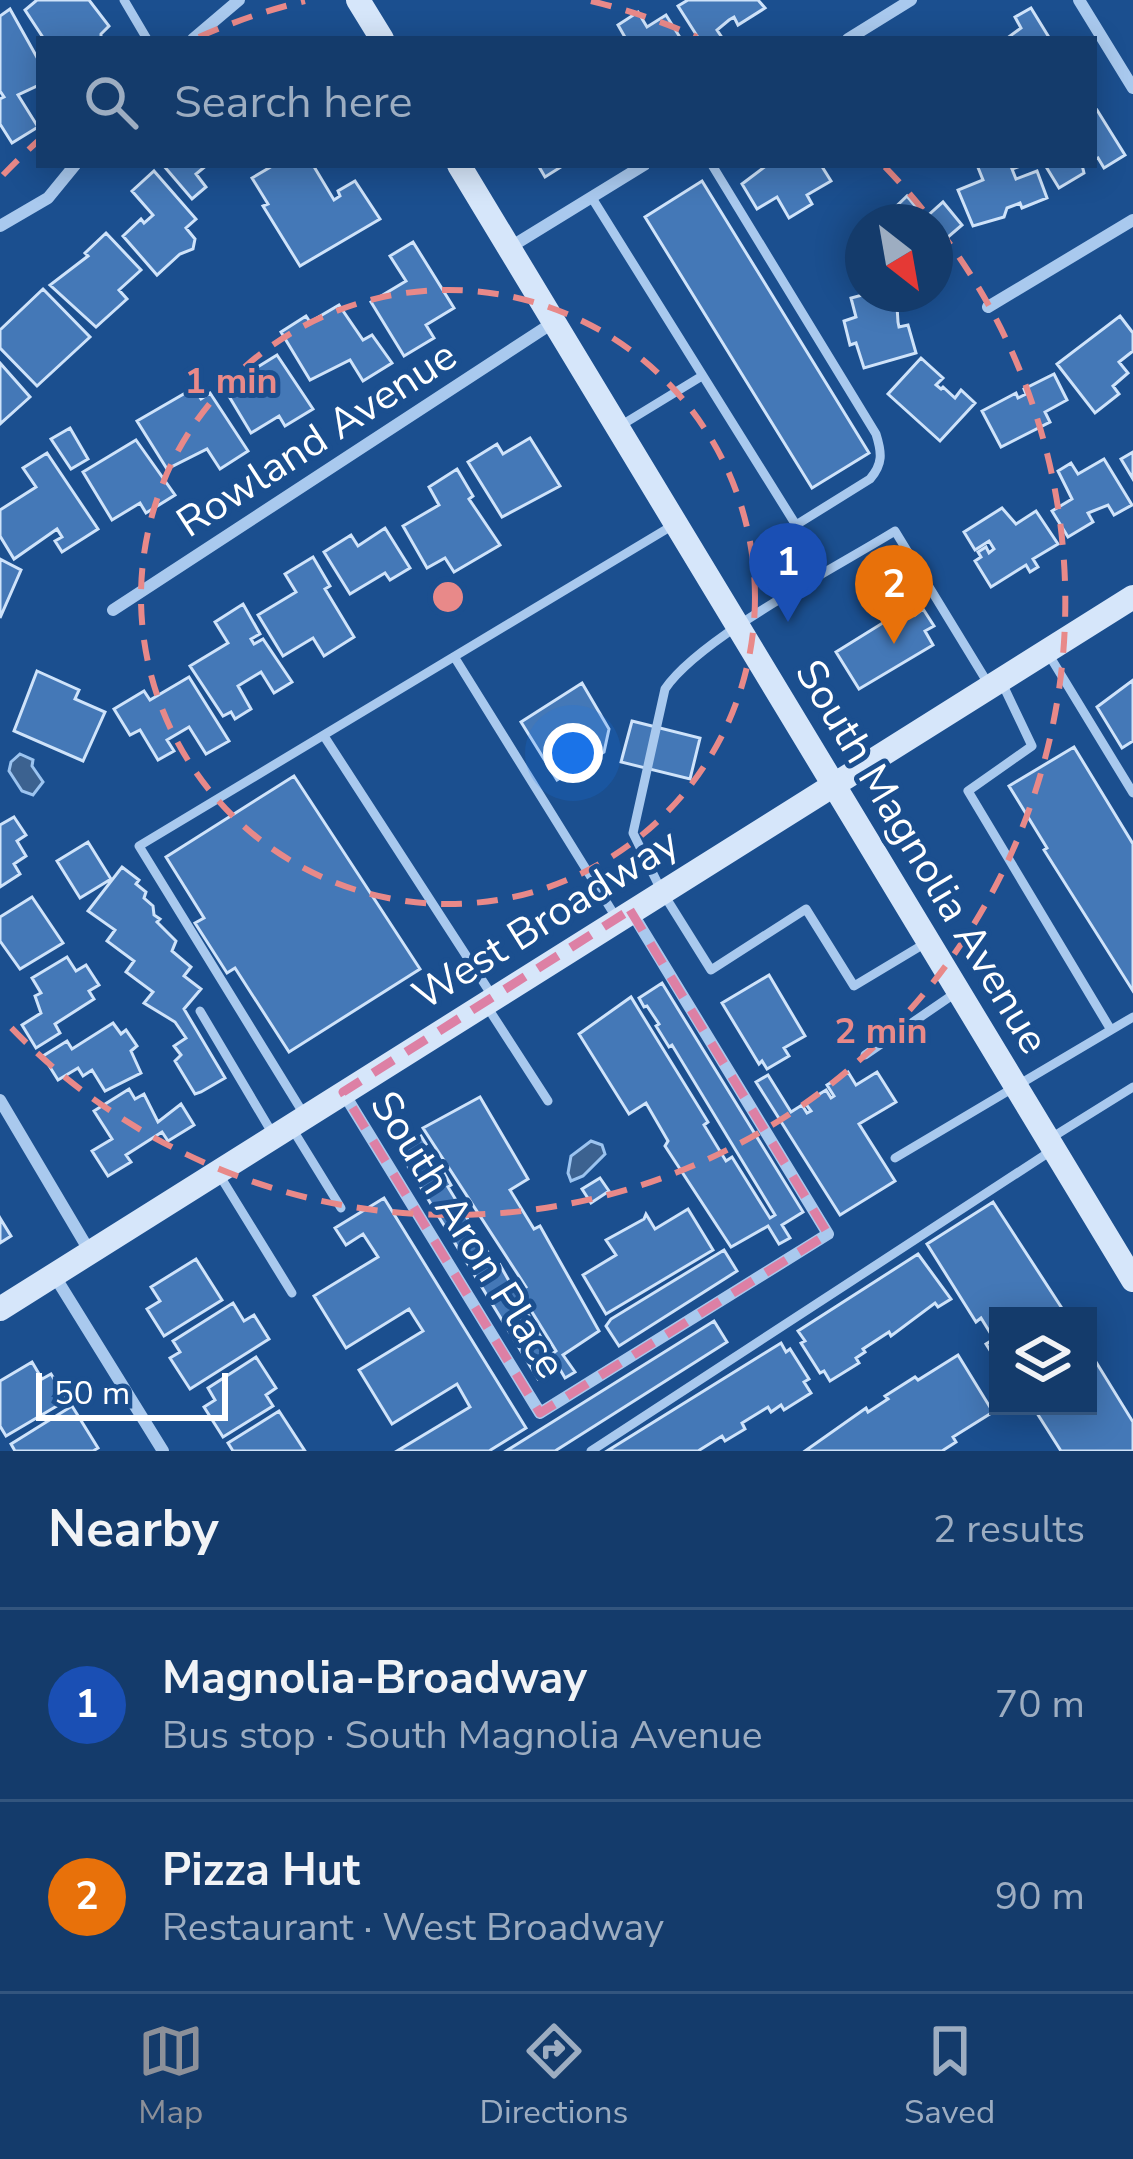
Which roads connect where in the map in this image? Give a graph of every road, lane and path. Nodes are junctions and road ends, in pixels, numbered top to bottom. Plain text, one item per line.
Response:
1 (124, 0) edge
2 (239, 0) edge
3 (358, 0) edge
4 (911, 0) edge
5 (1079, 0) edge
6 (145, 36) edge
7 (197, 36) edge
8 (380, 36) edge
9 (853, 36) edge
10 (1133, 88) edge
11 (73, 168) edge
12 (461, 168) edge
13 (636, 168) edge
14 (714, 168) edge
15 (592, 198) junction
16 (1133, 220) edge
17 (0, 226) edge
18 (509, 248) junction
19 (988, 307) dead end
20 (555, 321) junction
21 (702, 376) junction
22 (619, 427) junction
23 (676, 523) junction
24 (1133, 597) edge
25 (113, 610) dead end
26 (740, 628) junction
27 (1046, 650) junction
28 (455, 658) junction
29 (995, 682) junction
30 (324, 736) junction
31 (832, 783) junction
32 (1133, 793) edge
33 (661, 890) junction
34 (624, 914) junction
35 (928, 942) junction
36 (958, 991) junction
37 (489, 999) junction
38 (200, 1011) dead end
39 (1133, 1017) edge
40 (1111, 1030) junction
41 (865, 1055) dead end
42 (1016, 1086) junction
43 (1133, 1087) edge
44 (343, 1092) junction
45 (0, 1100) edge
46 (548, 1101) dead end
47 (290, 1126) junction
48 (1051, 1144) junction
49 (895, 1158) dead end
50 (218, 1171) junction
51 (341, 1208) dead end
52 (90, 1252) junction
53 (54, 1275) junction
54 (1133, 1280) edge
55 (292, 1293) dead end
56 (0, 1309) edge
57 (163, 1451) edge
58 (591, 1451) edge

1 - 6 lane
2 - 7 street
3 - 8 main road
4 - 9 street
5 - 10 street
11 - 17 street
12 - 18 main road, South Magnolia Avenue
13 - 15 street
14 - 21 lane
15 - 18 street
15 - 21 lane
16 - 19 street
18 - 20 main road, South Magnolia Avenue
20 - 22 main road, South Magnolia Avenue
20 - 25 street, Rowland Avenue
21 - 22 lane
22 - 23 main road, South Magnolia Avenue
23 - 26 main road, South Magnolia Avenue
23 - 28 lane
24 - 27 main road, West Broadway
26 - 29 lane
26 - 31 main road, South Magnolia Avenue
26 - 33 lane
27 - 29 main road, West Broadway
27 - 32 lane
28 - 30 lane
28 - 34 lane
29 - 31 main road, West Broadway
29 - 40 lane
30 - 37 lane
30 - 47 lane
31 - 33 main road, West Broadway
31 - 35 main road, South Magnolia Avenue
33 - 34 main road, West Broadway
33 - 35 lane
34 - 37 main road, West Broadway
34 - 44 street, South Aron Place
35 - 36 main road, South Magnolia Avenue
36 - 41 lane
36 - 42 main road, South Magnolia Avenue
37 - 44 main road, West Broadway
37 - 46 lane
38 - 47 lane
39 - 40 lane
40 - 42 lane
42 - 48 main road, South Magnolia Avenue
42 - 49 lane
43 - 48 lane
44 - 47 main road, West Broadway
45 - 52 street
47 - 50 main road, West Broadway
47 - 51 lane
48 - 54 main road, South Magnolia Avenue
48 - 58 lane
50 - 52 main road, West Broadway
50 - 55 lane
52 - 53 main road, West Broadway
53 - 56 main road, West Broadway
53 - 57 street

